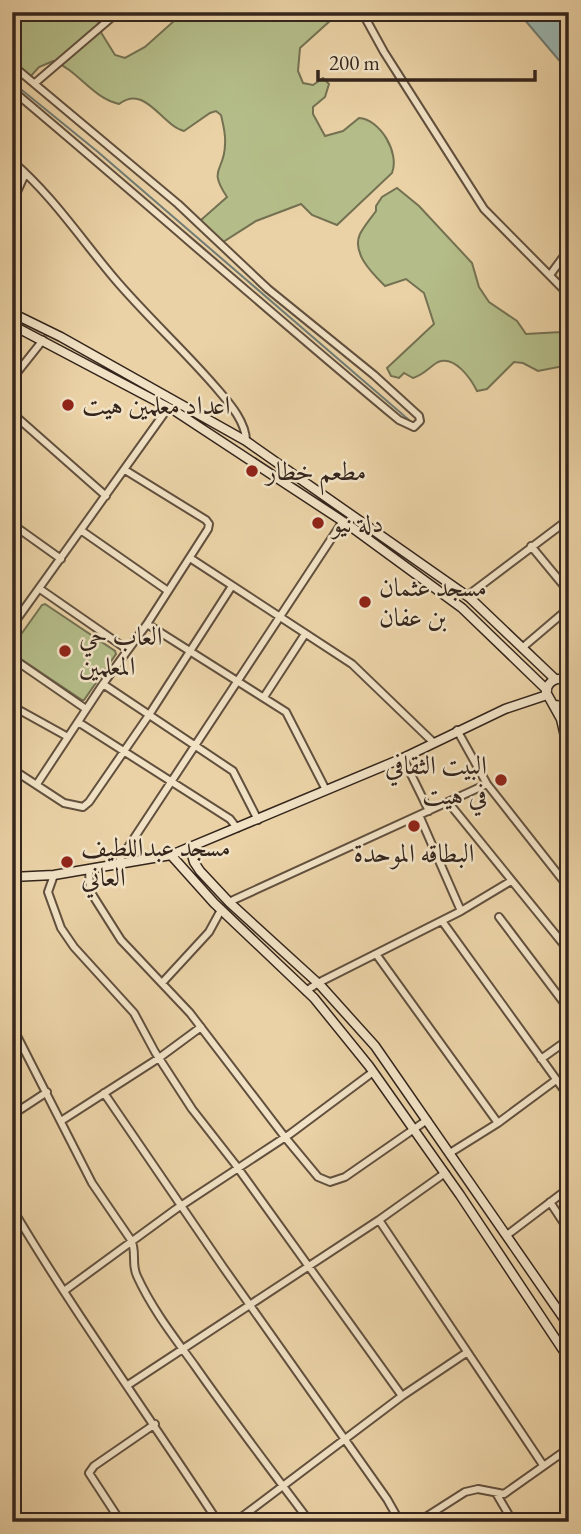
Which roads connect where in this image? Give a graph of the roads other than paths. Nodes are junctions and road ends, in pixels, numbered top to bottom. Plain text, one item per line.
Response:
1 (118, 12) edge
2 (362, 12) edge
3 (12, 65) edge
4 (36, 83) junction
5 (12, 90) edge
6 (12, 161) edge
7 (25, 174) junction
8 (12, 203) edge
9 (569, 248) edge
10 (550, 275) junction
11 (569, 295) edge
12 (12, 313) edge
13 (12, 325) edge
14 (44, 340) junction
15 (12, 379) edge
16 (168, 408) junction
17 (12, 413) edge
18 (246, 441) junction
19 (275, 461) junction
20 (124, 470) junction
21 (268, 472) junction
22 (106, 496) junction
23 (569, 519) edge
24 (343, 521) junction
25 (12, 524) edge
26 (82, 531) junction
27 (531, 546) junction
28 (190, 558) junction
29 (61, 559) junction
30 (232, 586) junction
31 (40, 589) junction
32 (168, 591) junction
33 (569, 592) edge
34 (467, 596) junction
35 (569, 608) edge
36 (280, 618) junction
37 (147, 624) junction
38 (12, 626) edge
39 (305, 634) junction
40 (522, 648) junction
41 (128, 650) junction
42 (190, 653) junction
43 (12, 658) edge
44 (555, 680) junction
45 (569, 681) edge
46 (237, 682) junction
47 (103, 684) junction
48 (547, 692) junction
49 (264, 697) junction
50 (569, 703) edge
51 (554, 705) junction
52 (12, 706) edge
53 (86, 709) junction
54 (149, 715) junction
55 (78, 722) junction
56 (457, 730) junction
57 (68, 737) junction
58 (433, 742) junction
59 (194, 745) junction
60 (124, 751) junction
61 (569, 754) edge
62 (402, 758) junction
63 (12, 769) edge
64 (170, 780) junction
65 (37, 784) junction
66 (487, 785) junction
67 (326, 790) junction
68 (448, 802) junction
69 (429, 811) junction
70 (419, 815) junction
71 (258, 820) junction
72 (237, 828) junction
73 (190, 848) junction
74 (171, 855) junction
75 (117, 864) junction
76 (89, 869) junction
77 (54, 875) junction
78 (12, 877) edge
79 (511, 881) junction
80 (569, 888) edge
81 (229, 902) junction
82 (221, 910) junction
83 (461, 912) junction
84 (499, 917) dead end
85 (442, 921) junction
86 (569, 951) edge
87 (376, 954) junction
88 (162, 983) junction
89 (318, 983) junction
90 (306, 991) junction
91 (569, 1013) edge
92 (12, 1026) edge
93 (201, 1027) junction
94 (569, 1039) edge
95 (159, 1058) junction
96 (541, 1059) junction
97 (373, 1072) junction
98 (556, 1080) junction
99 (47, 1092) junction
100 (104, 1093) junction
101 (569, 1097) edge
102 (12, 1115) edge
103 (427, 1120) junction
104 (61, 1121) junction
105 (498, 1123) junction
106 (415, 1130) junction
107 (285, 1137) junction
108 (450, 1153) junction
109 (237, 1167) junction
110 (445, 1173) junction
111 (569, 1188) edge
112 (550, 1202) junction
113 (182, 1205) junction
114 (12, 1208) edge
115 (379, 1220) junction
116 (569, 1231) edge
117 (507, 1236) junction
118 (133, 1242) junction
119 (308, 1266) junction
120 (64, 1291) junction
121 (249, 1304) junction
122 (569, 1326) edge
123 (182, 1348) junction
124 (466, 1353) junction
125 (569, 1359) edge
126 (128, 1385) junction
127 (402, 1396) junction
128 (155, 1424) junction
129 (345, 1438) junction
130 (569, 1448) edge
131 (543, 1465) junction
132 (284, 1487) junction
133 (496, 1493) junction
134 (121, 1522) edge
135 (218, 1522) edge
136 (235, 1522) edge
137 (310, 1522) edge
138 (400, 1522) edge
139 (418, 1522) edge
140 (513, 1522) edge

1 - 4 street
2 - 10 street
3 - 4 street
4 - 5 street
6 - 7 street
7 - 8 street
7 - 18 street
9 - 10 street
10 - 11 street
12 - 18 main road
13 - 14 main road
14 - 15 street
14 - 16 main road
16 - 20 street
16 - 21 main road
17 - 22 street
18 - 19 main road
19 - 21 main road
19 - 34 main road
20 - 22 street
20 - 28 street
21 - 24 main road
22 - 26 street
23 - 27 street
24 - 36 street
24 - 48 main road
25 - 29 street
26 - 29 street
26 - 32 street
27 - 33 street
27 - 34 street
28 - 30 street
28 - 32 street
29 - 31 street
30 - 36 street
30 - 42 street
31 - 38 street
31 - 41 street
32 - 37 street
34 - 40 main road
35 - 40 street
36 - 39 street
36 - 46 street
37 - 41 street
37 - 42 street
39 - 49 street
39 - 58 street
40 - 44 main road
41 - 47 street
42 - 46 street
42 - 54 street
43 - 53 street
44 - 45 main road
44 - 48 main road
46 - 49 street
46 - 59 street
47 - 53 street
47 - 54 street
48 - 51 main road
48 - 56 main road
49 - 67 street
50 - 51 main road
51 - 61 main road
52 - 57 street
53 - 55 street
54 - 59 street
54 - 60 street
55 - 57 street
55 - 60 street
56 - 58 main road
56 - 66 street
57 - 65 street
58 - 62 main road
59 - 64 street
59 - 71 street
60 - 64 street
60 - 65 street
62 - 67 main road
62 - 69 street
63 - 65 street
64 - 72 street
64 - 75 street
66 - 68 street
66 - 80 street
67 - 71 main road
68 - 69 street
68 - 79 street
69 - 70 street
70 - 81 street
70 - 83 street
71 - 72 main road
72 - 73 main road
73 - 74 main road
73 - 81 main road
74 - 75 main road
74 - 82 main road
75 - 76 main road
76 - 77 main road
76 - 88 street
77 - 78 main road
77 - 95 street
79 - 83 street
79 - 86 street
81 - 89 main road
82 - 88 street
82 - 90 main road
83 - 85 street
84 - 91 street
85 - 87 street
85 - 96 street
87 - 89 street
87 - 105 street
88 - 93 street
89 - 90 street
89 - 103 main road
90 - 97 main road
92 - 99 street
93 - 95 street
93 - 107 street
94 - 96 street
95 - 100 street
95 - 109 street
96 - 98 street
97 - 106 main road
97 - 107 street
98 - 101 street
98 - 105 street
99 - 102 street
99 - 104 street
100 - 104 street
100 - 113 street
103 - 106 street
103 - 108 main road
104 - 118 street
105 - 108 street
106 - 107 street
106 - 110 main road
107 - 109 street
108 - 117 main road
109 - 113 street
109 - 119 street
110 - 115 street
110 - 125 main road
111 - 112 street
112 - 116 street
112 - 117 street
113 - 118 street
113 - 121 street
114 - 120 street
115 - 119 street
115 - 124 street
117 - 122 main road
118 - 120 street
118 - 123 street
119 - 121 street
119 - 127 street
120 - 126 street
121 - 123 street
121 - 129 street
123 - 126 street
123 - 132 street
124 - 127 street
124 - 131 street
126 - 128 street
127 - 129 street
128 - 134 street
128 - 135 street
129 - 132 street
129 - 138 street
130 - 131 street
131 - 133 street
132 - 136 street
132 - 137 street
133 - 139 street
133 - 140 street

